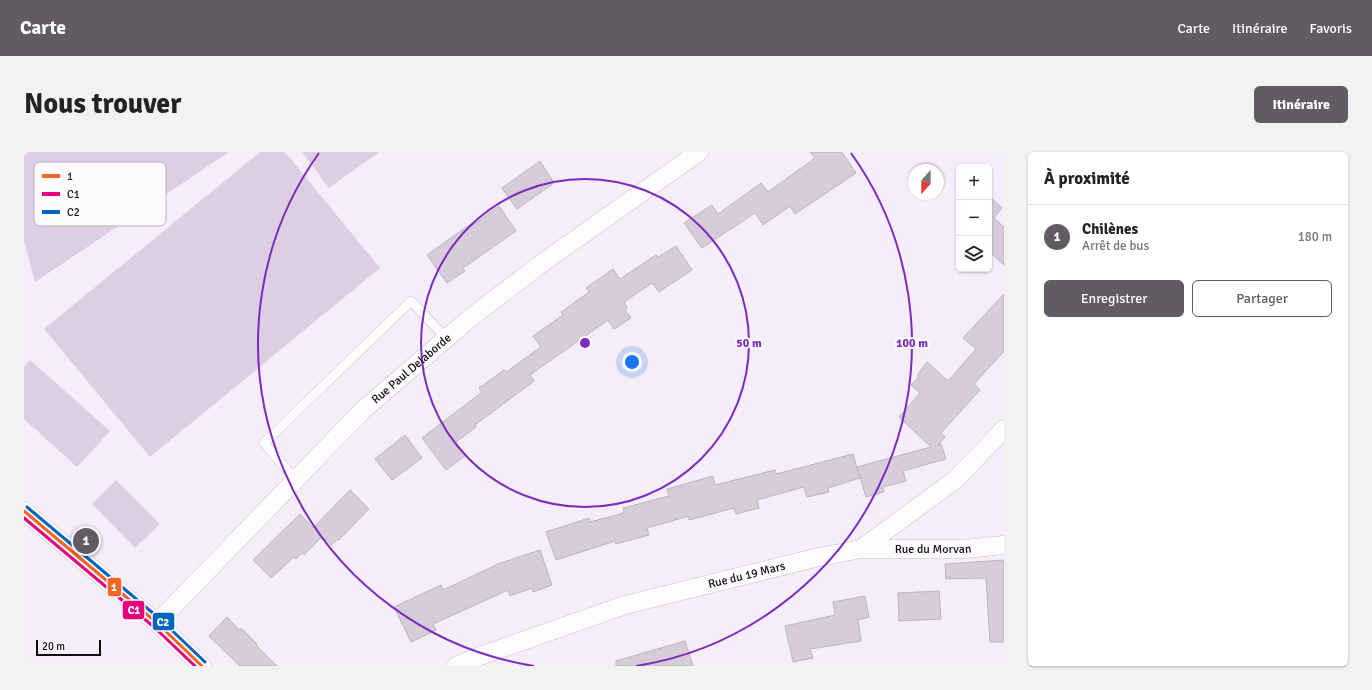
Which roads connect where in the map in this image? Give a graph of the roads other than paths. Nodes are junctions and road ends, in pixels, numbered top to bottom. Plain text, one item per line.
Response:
1 (699, 152) edge
2 (447, 339) junction
3 (1004, 429) edge
4 (296, 480) junction
5 (24, 511) edge
6 (1004, 545) edge
7 (861, 549) junction
8 (158, 623) junction
9 (202, 666) edge
10 (456, 666) edge

1 - 2 street, Rue Paul Delaborde
2 - 4 street, Rue Paul Delaborde
2 - 4 lane
3 - 7 street, Rue du 19 Mars
4 - 8 street, Rue Paul Delaborde
5 - 8 street
6 - 7 street, Rue du Morvan
7 - 10 street, Rue du 19 Mars
8 - 9 street

